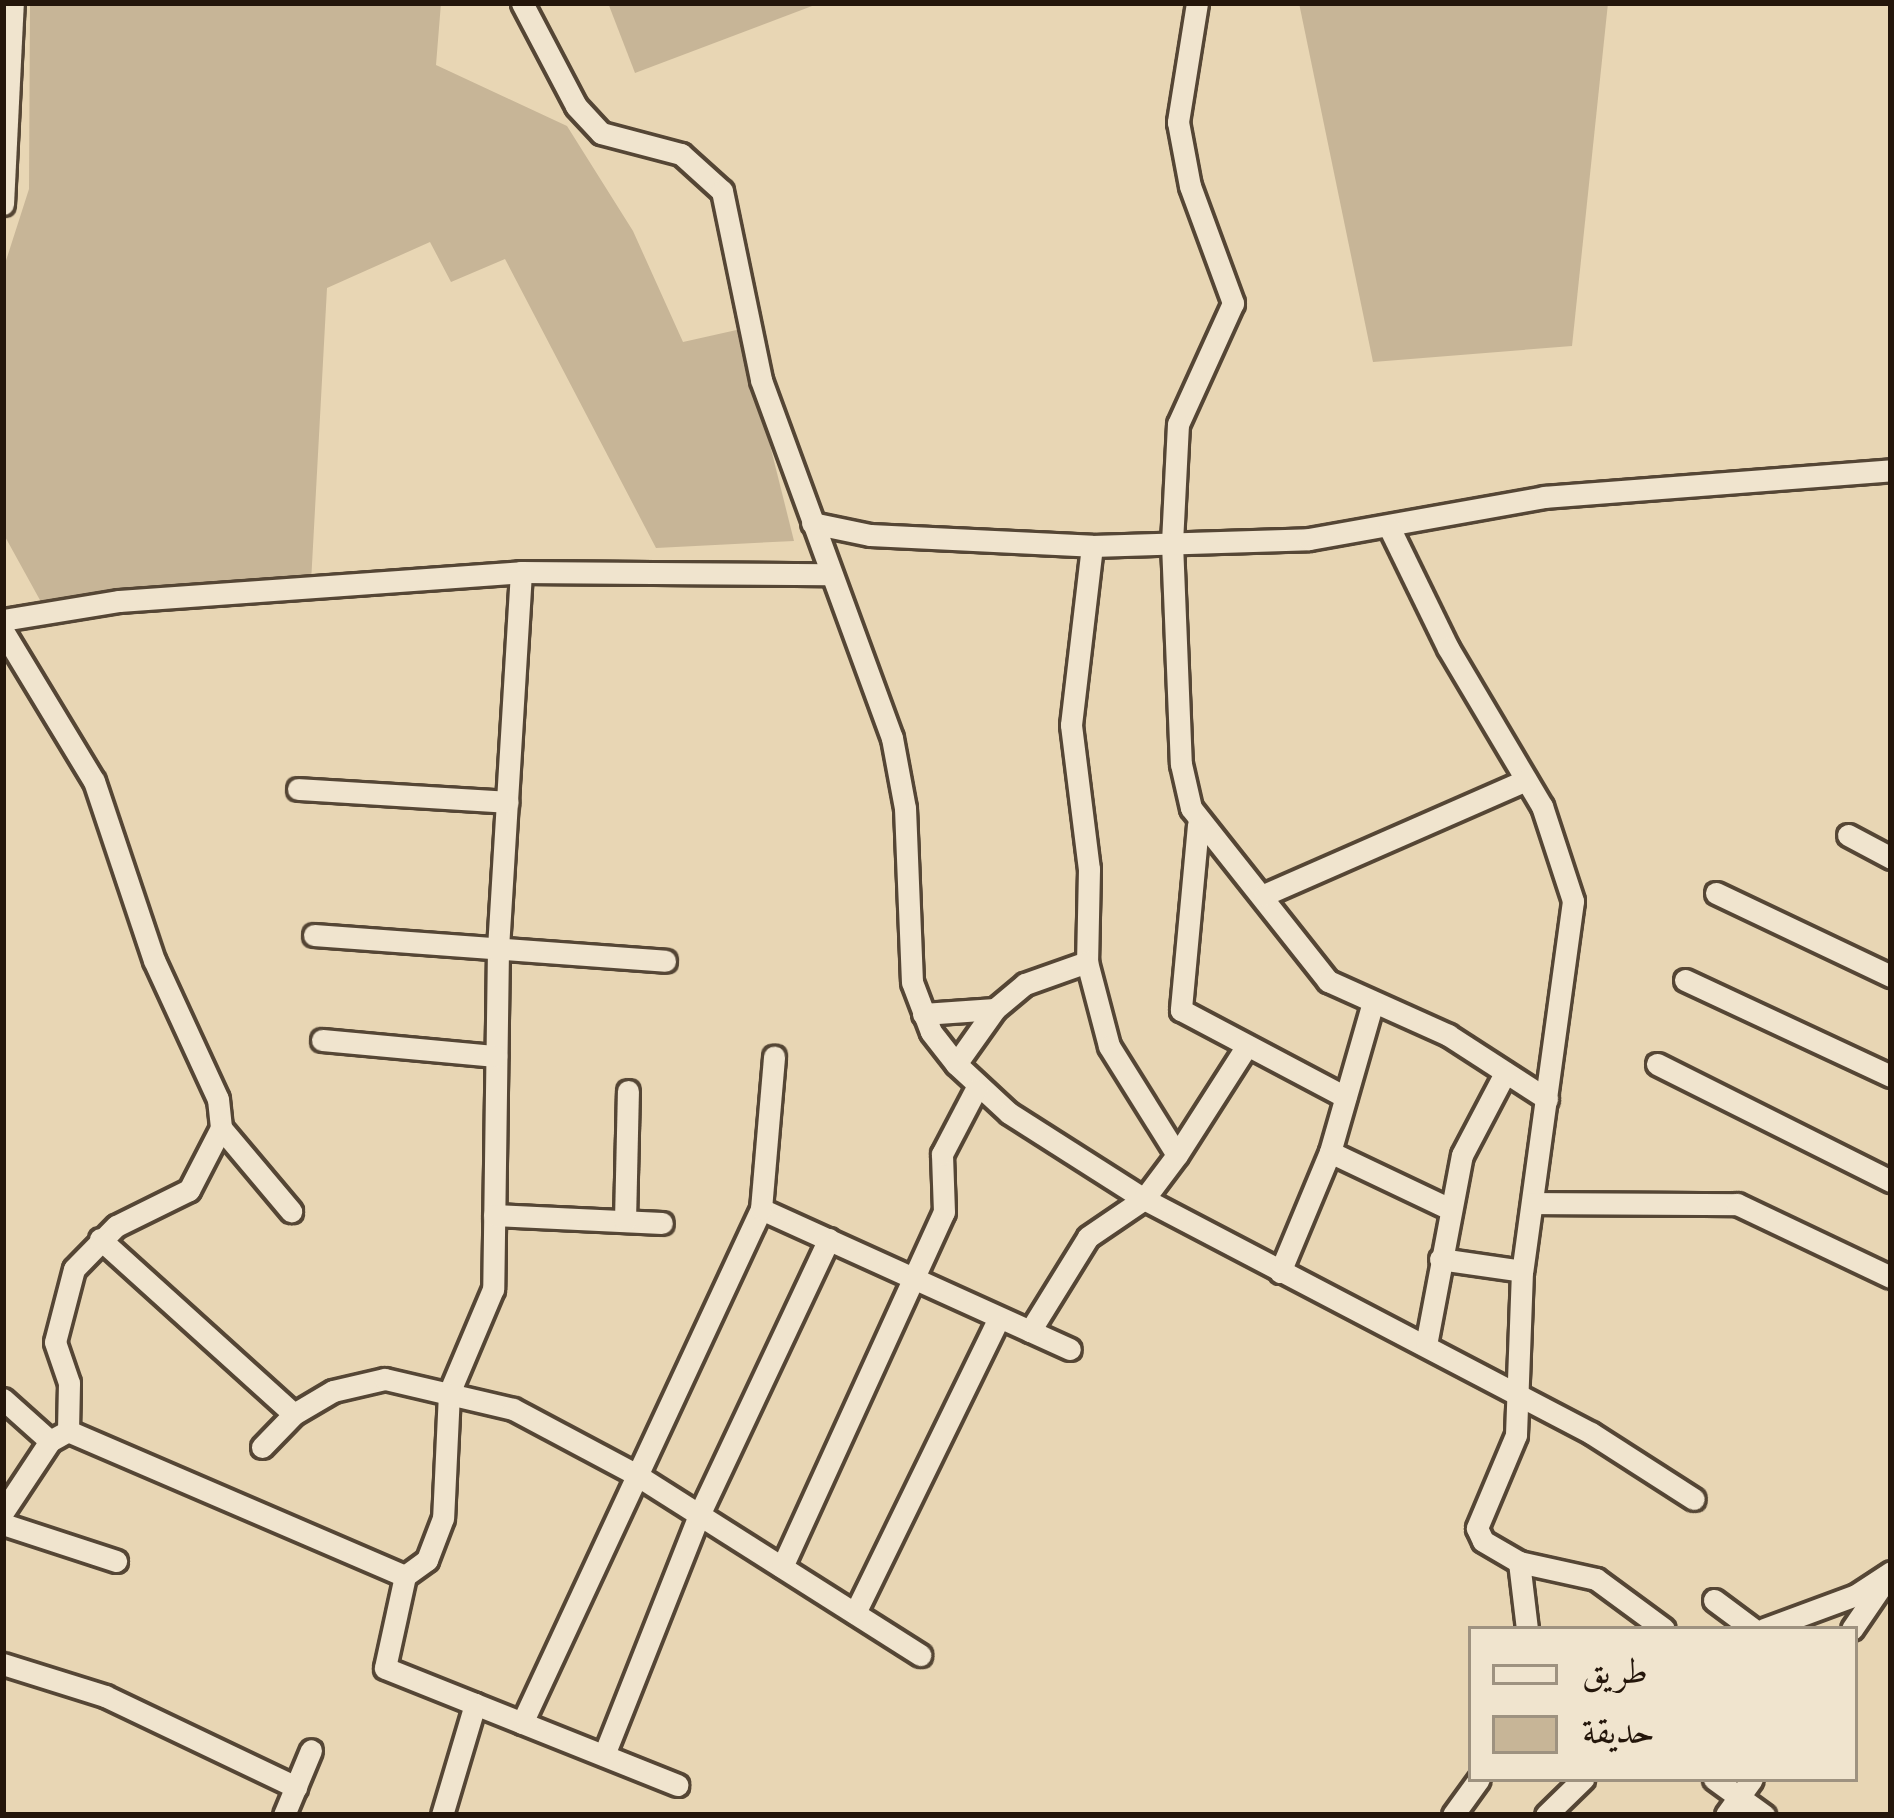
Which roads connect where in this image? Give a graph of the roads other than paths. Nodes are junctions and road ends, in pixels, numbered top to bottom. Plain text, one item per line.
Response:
1 (13, 3) edge
2 (521, 3) edge
3 (1196, 3) edge
4 (3, 204) edge
5 (1891, 470) edge
6 (812, 523) junction
7 (1390, 529) junction
8 (1172, 543) junction
9 (1092, 546) junction
10 (520, 572) junction
11 (829, 574) junction
12 (3, 620) edge
13 (3, 631) edge
14 (1526, 780) junction
15 (298, 789) dead end
16 (508, 802) junction
17 (1198, 825) junction
18 (1848, 836) dead end
19 (1891, 858) edge
20 (1716, 893) dead end
21 (1264, 895) junction
22 (314, 935) dead end
23 (498, 949) junction
24 (665, 961) dead end
25 (1087, 962) junction
26 (1891, 976) edge
27 (1685, 980) dead end
28 (1372, 1006) junction
29 (994, 1009) junction
30 (923, 1014) junction
31 (322, 1040) dead end
32 (1246, 1047) junction
33 (496, 1056) junction
34 (774, 1057) dead end
35 (956, 1064) junction
36 (1657, 1064) dead end
37 (1505, 1072) junction
38 (1891, 1076) edge
39 (976, 1089) junction
40 (628, 1091) dead end
41 (1346, 1097) junction
42 (1547, 1099) junction
43 (221, 1128) junction
44 (1330, 1152) junction
45 (1177, 1156) junction
46 (1891, 1181) edge
47 (1144, 1198) junction
48 (1532, 1203) junction
49 (1448, 1208) junction
50 (761, 1209) junction
51 (291, 1211) dead end
52 (494, 1215) junction
53 (625, 1222) junction
54 (662, 1223) dead end
55 (829, 1239) junction
56 (100, 1240) junction
57 (1440, 1258) junction
58 (1522, 1271) junction
59 (1280, 1272) junction
60 (1891, 1277) edge
61 (914, 1280) junction
62 (999, 1318) junction
63 (1030, 1331) junction
64 (1426, 1345) junction
65 (1070, 1349) dead end
66 (448, 1393) junction
67 (1518, 1396) junction
68 (3, 1400) edge
69 (294, 1414) junction
70 (59, 1436) junction
71 (262, 1447) dead end
72 (635, 1474) junction
73 (1694, 1499) dead end
74 (3, 1512) edge
75 (699, 1515) junction
76 (3, 1524) edge
77 (116, 1561) dead end
78 (1519, 1562) junction
79 (782, 1567) junction
80 (1890, 1573) edge
81 (404, 1576) junction
82 (1863, 1599) junction
83 (1714, 1600) dead end
84 (855, 1613) junction
85 (1891, 1618) edge
86 (1527, 1626) edge
87 (1660, 1626) edge
88 (1749, 1626) edge
89 (1774, 1626) edge
90 (1853, 1626) edge
91 (920, 1654) dead end
92 (3, 1664) edge
93 (475, 1704) junction
94 (522, 1723) junction
95 (311, 1750) dead end
96 (604, 1756) junction
97 (1477, 1782) edge
98 (1580, 1782) edge
99 (677, 1784) dead end
100 (296, 1787) junction
101 (1739, 1797) edge
102 (284, 1815) edge
103 (442, 1815) edge
104 (1453, 1815) edge
105 (1546, 1815) edge
106 (1763, 1815) edge

1 - 4 street
2 - 6 street
3 - 8 street
5 - 7 street
6 - 9 street
6 - 11 street
7 - 8 street
7 - 14 street
8 - 9 street
8 - 17 street
9 - 25 street
10 - 11 street
10 - 12 street
10 - 16 street
11 - 30 street
13 - 43 street
14 - 21 street
14 - 42 street
15 - 16 street
16 - 23 street
17 - 21 street
17 - 32 street
18 - 19 street
20 - 26 street
21 - 28 street
22 - 23 street
23 - 24 street
23 - 33 street
25 - 29 street
25 - 45 street
27 - 38 street
28 - 37 street
28 - 41 street
29 - 30 street
29 - 35 street
30 - 35 street
31 - 33 street
32 - 41 street
32 - 45 street
33 - 52 street
34 - 50 street
35 - 39 street
36 - 46 street
37 - 42 street
37 - 49 street
39 - 47 street
39 - 61 street
40 - 53 street
41 - 44 street
42 - 48 street
43 - 51 street
43 - 56 street
44 - 49 street
44 - 59 street
45 - 47 street
47 - 59 street
47 - 63 street
48 - 58 street
48 - 60 street
49 - 57 street
50 - 55 street
50 - 72 street
52 - 53 street
52 - 66 street
53 - 54 street
55 - 61 street
55 - 75 street
56 - 69 street
56 - 70 street
57 - 58 street
57 - 64 street
58 - 67 street
59 - 64 street
61 - 62 street
61 - 79 street
62 - 63 street
62 - 84 street
63 - 65 street
64 - 67 street
66 - 69 street
66 - 72 street
66 - 81 street
67 - 73 street
67 - 78 street
68 - 70 street
69 - 71 street
70 - 74 street
70 - 81 street
72 - 75 street
72 - 94 street
75 - 79 street
75 - 96 street
76 - 77 street
78 - 86 street
78 - 87 street
79 - 84 street
80 - 82 street
81 - 93 street
82 - 85 street
82 - 89 street
82 - 90 street
83 - 88 street
84 - 91 street
92 - 100 street
93 - 94 street
93 - 103 street
94 - 96 street
95 - 100 street
96 - 99 street
97 - 104 street
98 - 105 street
100 - 102 street
101 - 106 street

